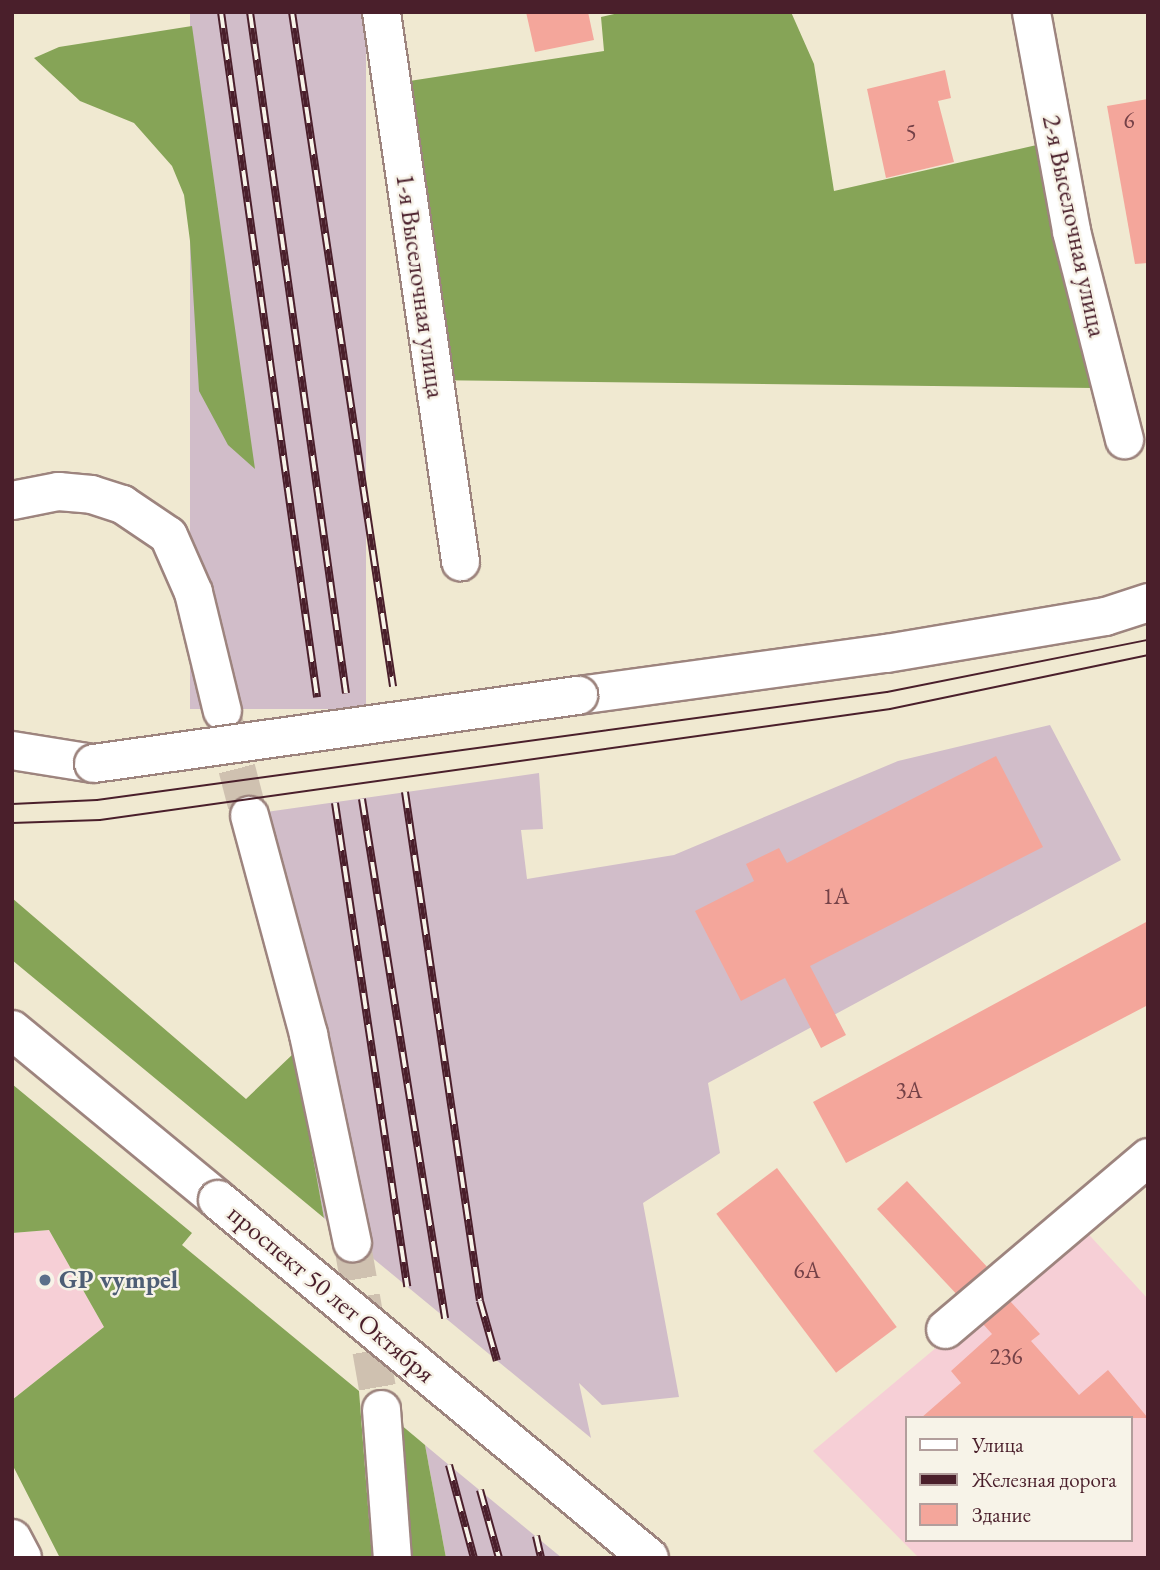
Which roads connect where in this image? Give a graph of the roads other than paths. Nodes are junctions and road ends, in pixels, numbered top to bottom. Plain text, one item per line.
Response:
1 (381, 12) edge
2 (1031, 12) edge
3 (1124, 439) dead end
4 (12, 500) edge
5 (460, 561) dead end
6 (1148, 602) edge
7 (222, 711) tunnel mouth
8 (12, 750) edge
9 (249, 815) tunnel mouth
10 (12, 1030) edge
11 (1148, 1157) edge
12 (352, 1242) tunnel mouth
13 (945, 1329) dead end
14 (381, 1409) tunnel mouth
15 (12, 1539) edge
16 (22, 1558) edge
17 (392, 1558) edge
18 (649, 1558) edge

1 - 5 street, 1-я Выселочная улица
2 - 3 street, 2-я Выселочная улица
4 - 7 street
6 - 8 street, bridge
9 - 12 street
10 - 18 main road, проспект 50 лет Октября, bridge
11 - 13 street
14 - 17 street
15 - 16 main road

